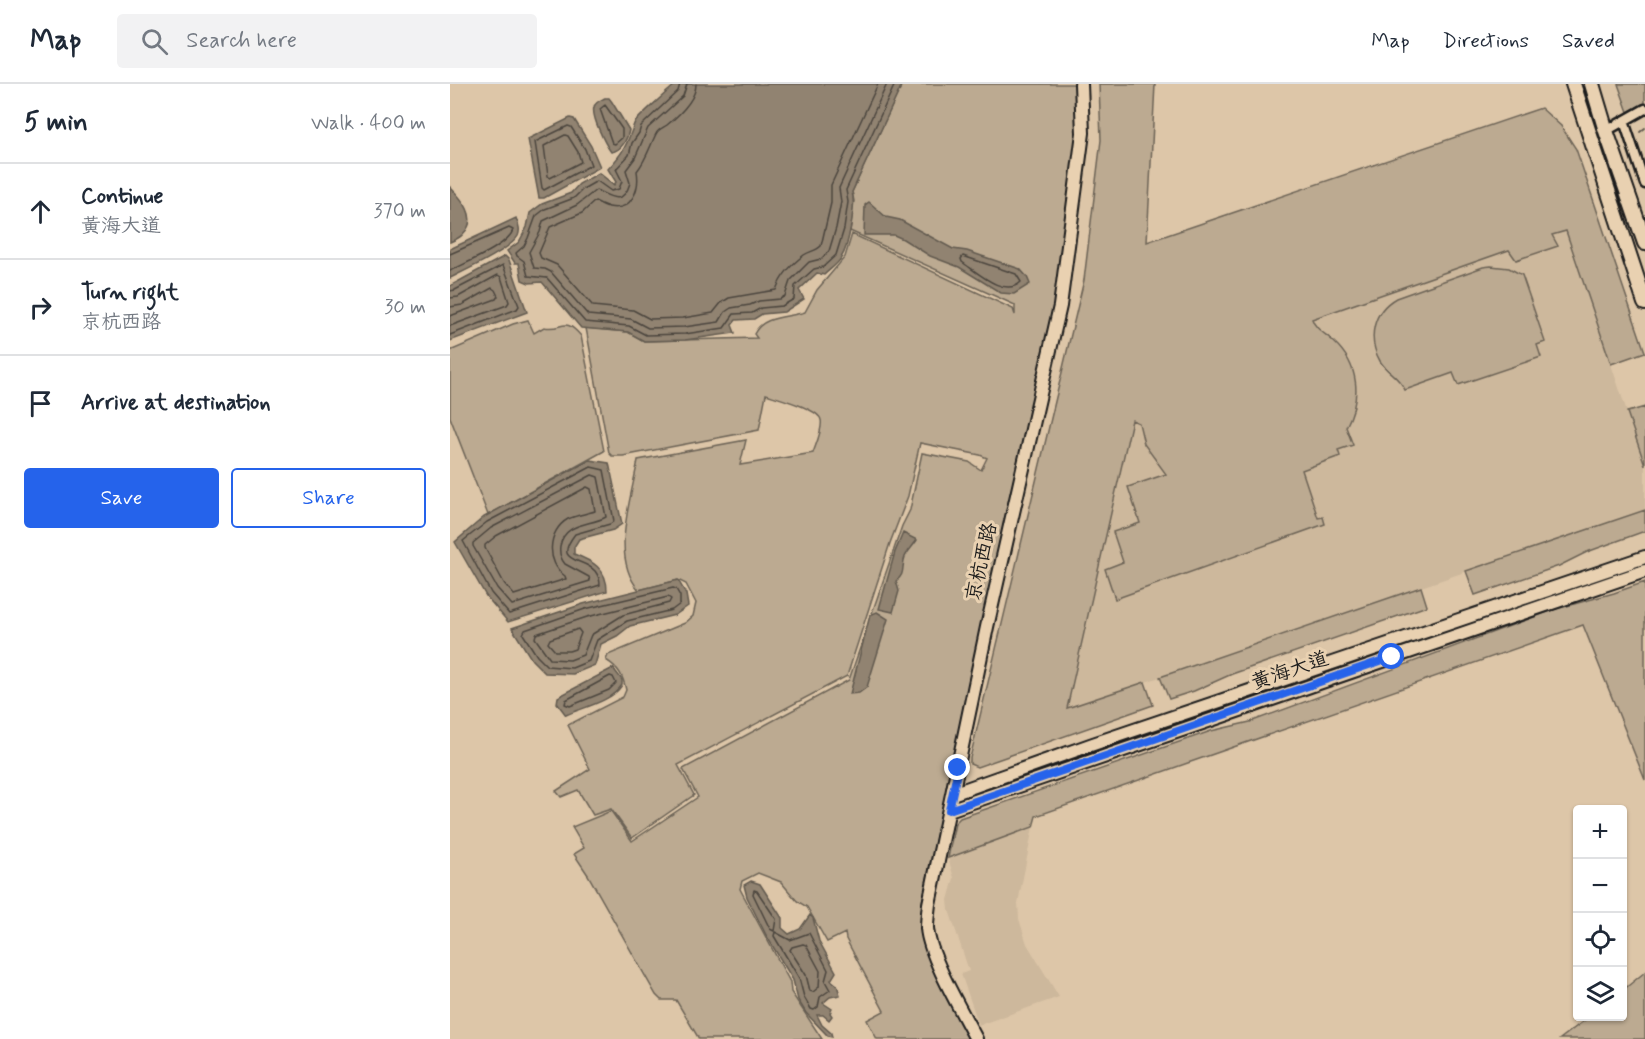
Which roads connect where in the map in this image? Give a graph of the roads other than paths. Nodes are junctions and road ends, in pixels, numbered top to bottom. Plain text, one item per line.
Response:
1 (1081, 84) edge
2 (1574, 84) edge
3 (1592, 84) edge
4 (1645, 109) edge
5 (1624, 121) junction
6 (1606, 131) junction
7 (1645, 184) edge
8 (1645, 243) edge
9 (1645, 303) edge
10 (1645, 556) edge
11 (1645, 571) edge
12 (952, 794) junction
13 (949, 810) junction
14 (976, 1039) edge

1 - 12 main road, 京杭西路
2 - 9 main road
3 - 6 main road
4 - 5 street
5 - 6 street
5 - 7 street
6 - 8 main road
10 - 12 main road, 黄海大道
11 - 13 main road, 黄海大道
12 - 13 main road, 京杭西路
13 - 14 main road, 京杭西路

